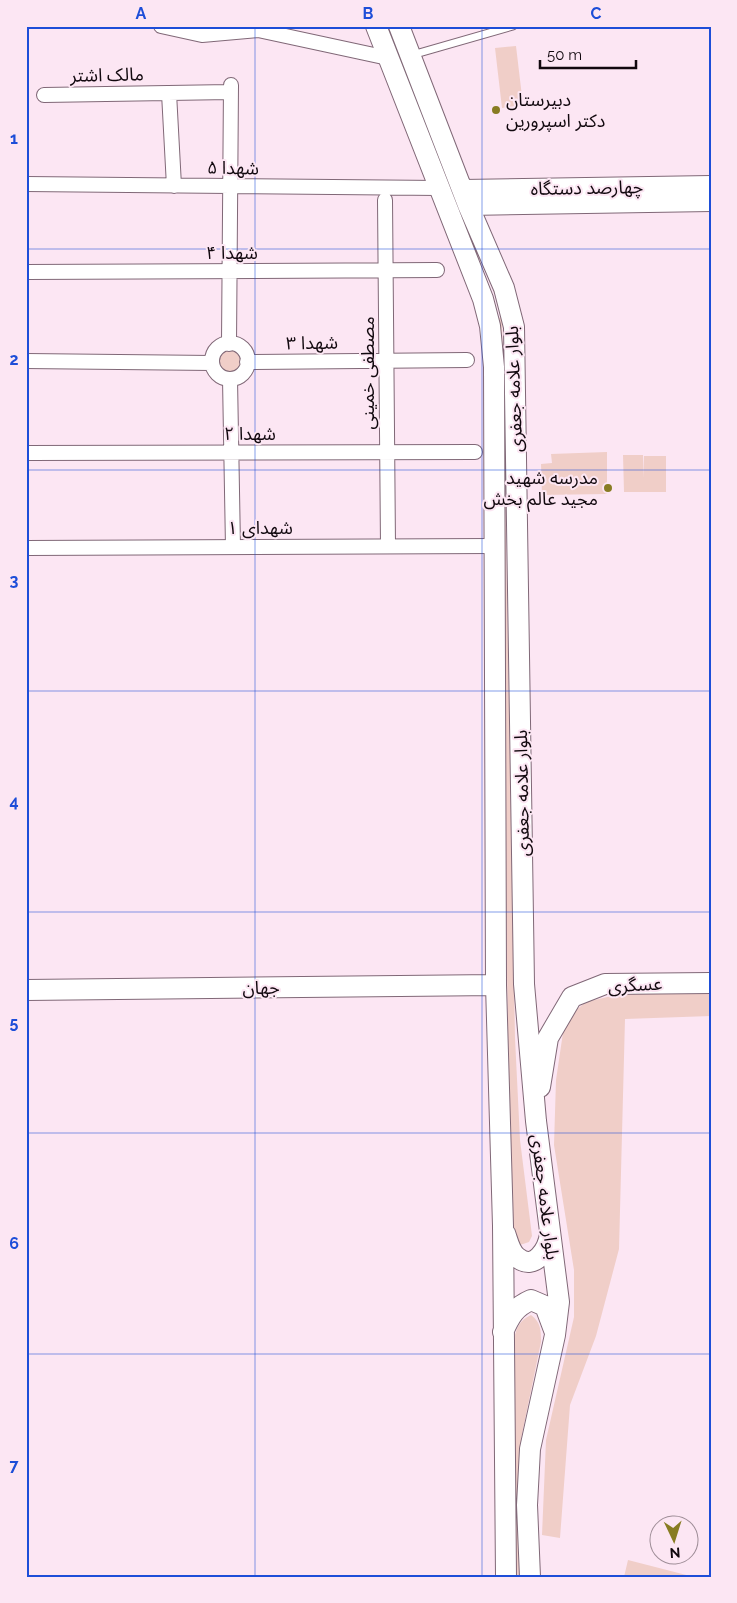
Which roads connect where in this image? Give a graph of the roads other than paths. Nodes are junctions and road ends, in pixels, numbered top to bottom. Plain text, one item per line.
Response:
1 (161, 26) edge
2 (376, 26) edge
3 (400, 26) edge
4 (513, 26) edge
5 (410, 56) junction
6 (388, 58) junction
7 (170, 93) junction
8 (44, 95) dead end
9 (26, 184) edge
10 (174, 186) junction
11 (230, 186) junction
12 (711, 186) edge
13 (439, 188) junction
14 (466, 197) junction
15 (385, 200) dead end
16 (711, 202) edge
17 (386, 270) junction
18 (437, 270) dead end
19 (229, 271) junction
20 (26, 272) edge
21 (229, 344) junction
22 (467, 360) dead end
23 (26, 361) edge
24 (386, 361) junction
25 (247, 362) junction
26 (212, 363) junction
27 (230, 379) junction
28 (387, 452) junction
29 (475, 452) dead end
30 (26, 453) edge
31 (232, 453) junction
32 (388, 546) junction
33 (494, 546) junction
34 (233, 547) junction
35 (26, 548) edge
36 (711, 983) edge
37 (496, 985) junction
38 (26, 990) edge
39 (536, 1121) junction
40 (503, 1226) junction
41 (550, 1229) junction
42 (503, 1333) junction
43 (555, 1335) junction
44 (506, 1577) edge
45 (530, 1577) edge

1 - 6 street
2 - 6 main road, بلوار علامه جعفری
3 - 5 main road, بلوار علامه جعفری
4 - 5 lane
5 - 14 main road, بلوار علامه جعفری
6 - 13 main road, بلوار علامه جعفری
7 - 8 street, مالک اشتر
7 - 10 street
7 - 11 street, مالک اشتر
9 - 10 street, شهدا ۵
10 - 11 street, شهدا ۵
11 - 13 street, شهدا ۵
11 - 19 street
12 - 14 main road, چهارصد دستگاه
13 - 33 main road, بلوار علامه جعفری
14 - 16 main road, چهارصد دستگاه
14 - 39 main road, بلوار علامه جعفری
15 - 17 street, مصطفی خمینی
17 - 18 street, شهدا ۴
17 - 19 street, شهدا ۴
17 - 24 street, مصطفی خمینی
19 - 20 street, شهدا ۴
19 - 21 street
21 - 25 street
21 - 26 street
22 - 24 street, شهدا ۳
23 - 26 street
24 - 25 street, شهدا ۳
24 - 28 street, مصطفی خمینی
25 - 27 street
26 - 27 street
27 - 31 street
28 - 29 street, شهدا ۲
28 - 31 street, شهدا ۲
28 - 32 street, مصطفی خمینی
30 - 31 street, شهدا ۲
31 - 34 street
32 - 33 street, شهدای ۱
32 - 34 street, شهدای ۱
33 - 37 main road, بلوار علامه جعفری
34 - 35 street, شهدای ۱
36 - 39 main road, عسگری
37 - 38 main road, جهان
37 - 40 main road, بلوار علامه جعفری
39 - 41 main road, بلوار علامه جعفری
40 - 41 main road
40 - 42 main road, بلوار علامه جعفری
41 - 43 main road, بلوار علامه جعفری
42 - 43 main road
42 - 44 main road, بلوار علامه جعفری
43 - 45 main road, بلوار علامه جعفری

